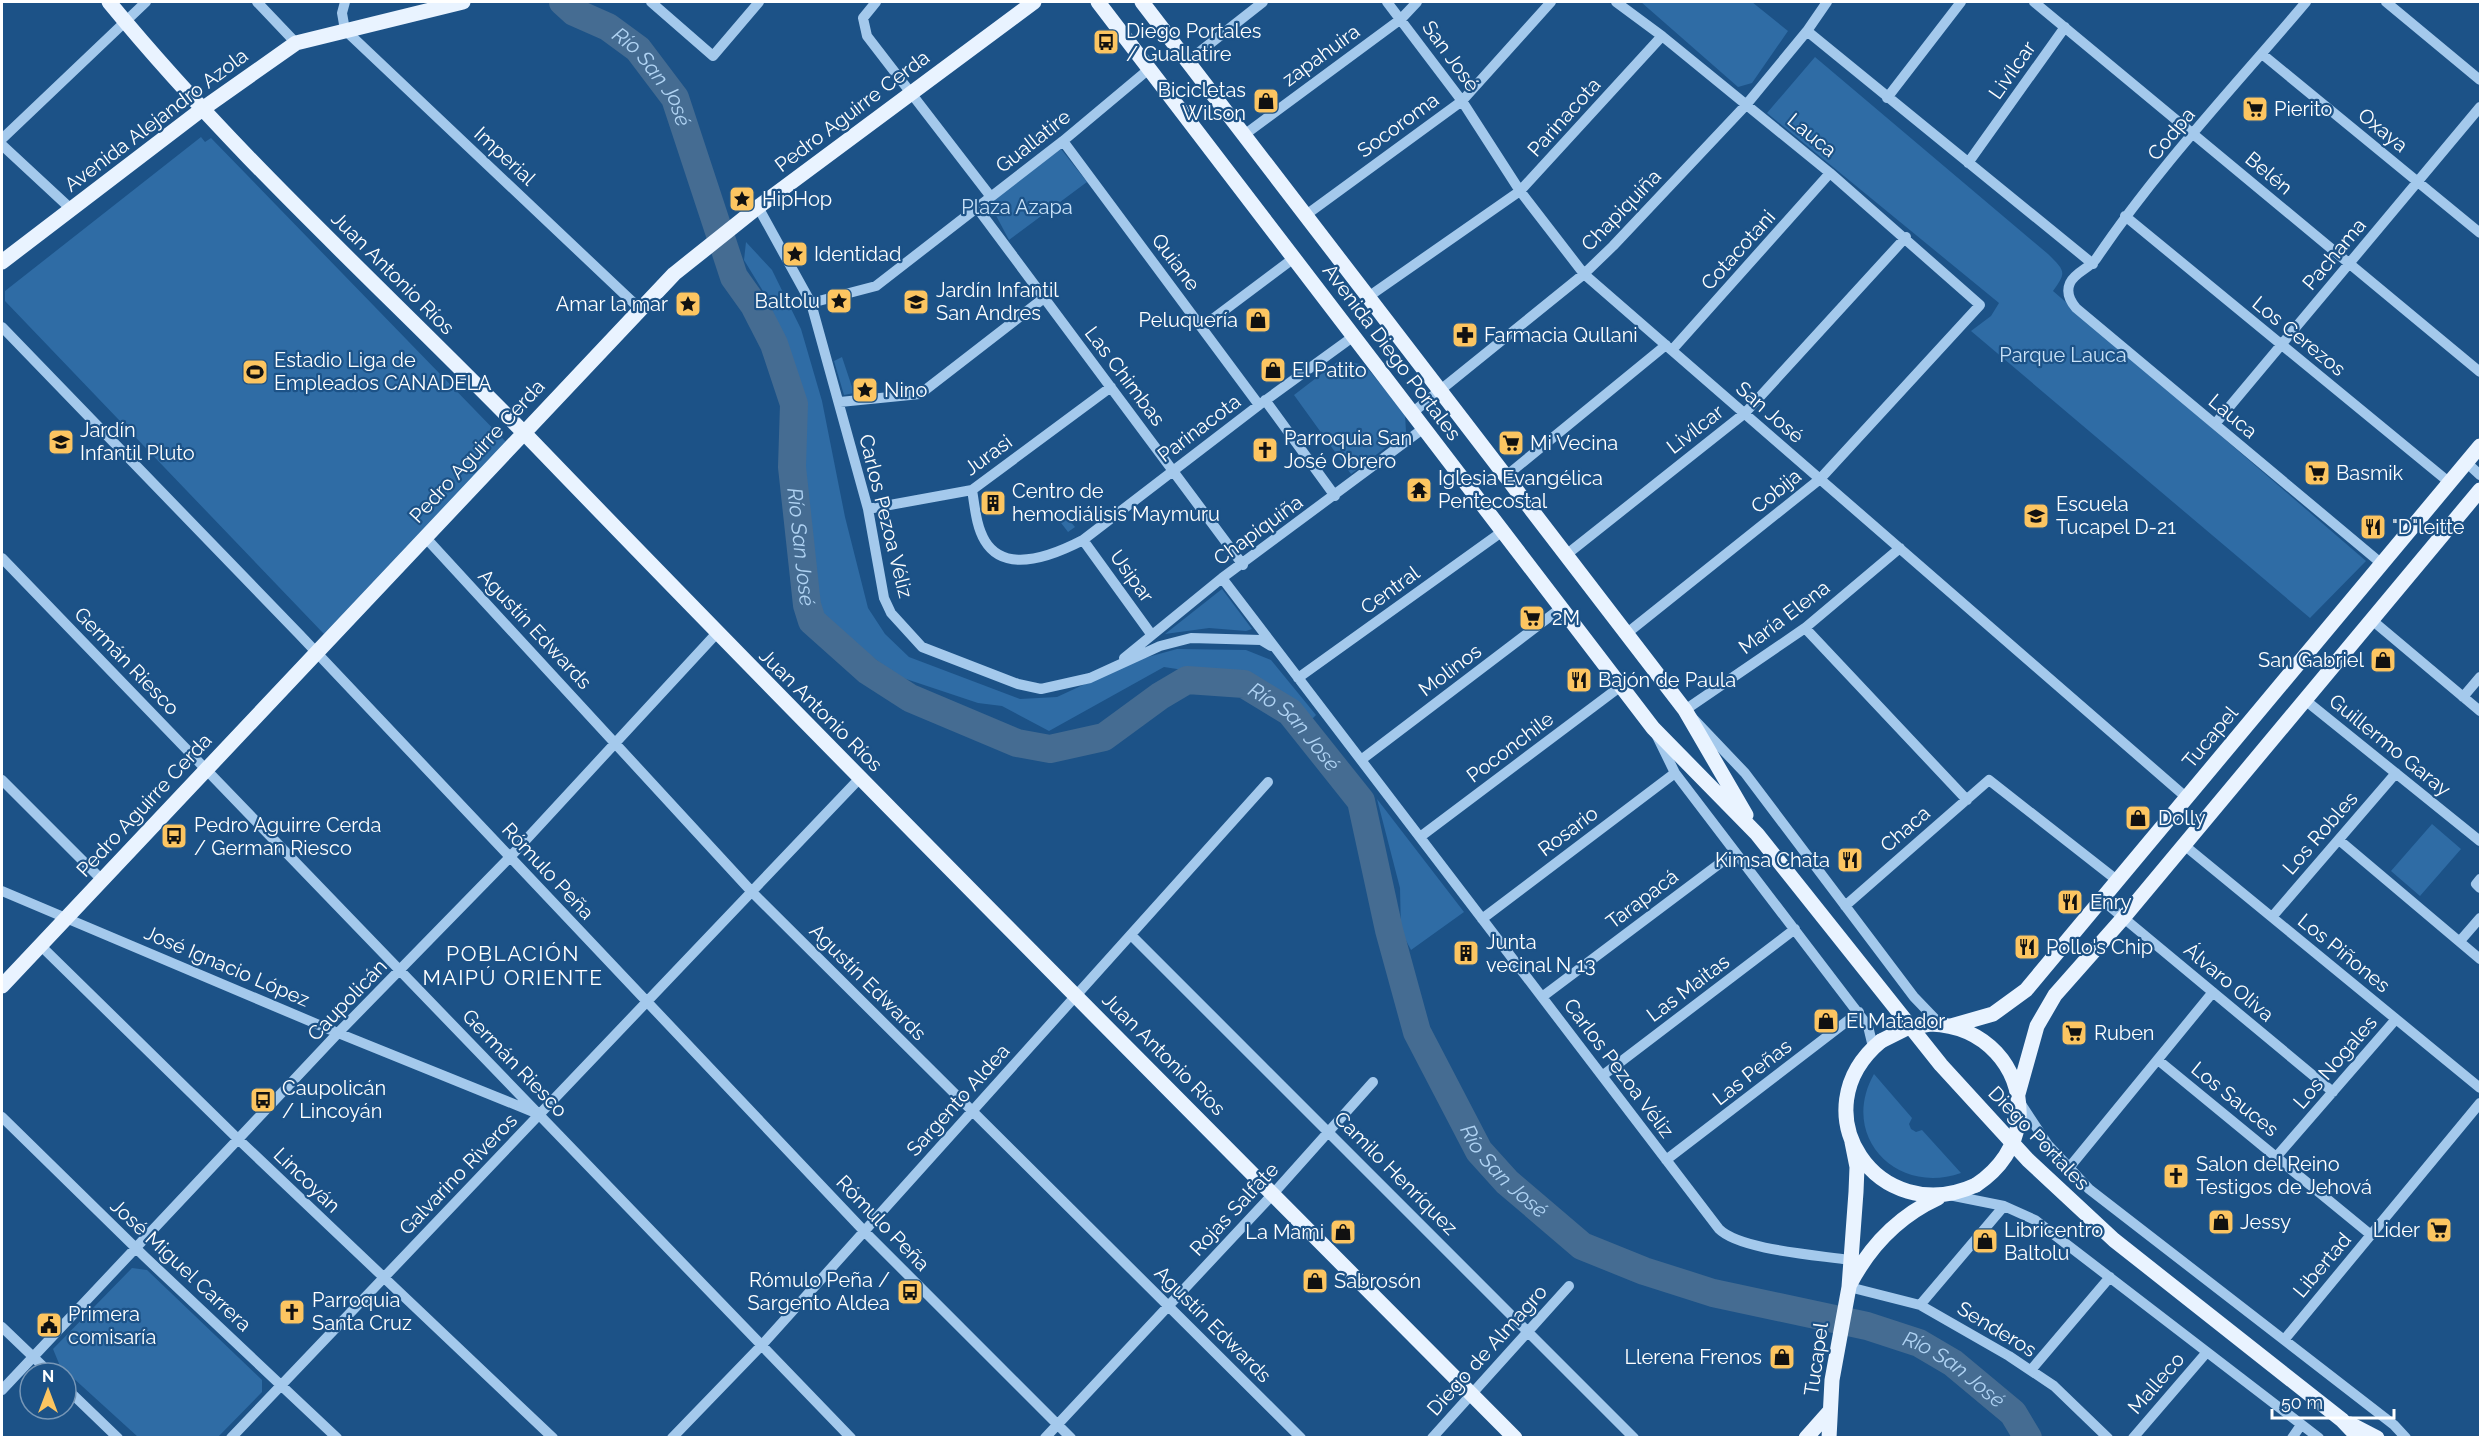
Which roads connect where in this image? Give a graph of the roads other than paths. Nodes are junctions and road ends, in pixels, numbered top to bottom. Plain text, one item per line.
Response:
1 (109, 2) edge
2 (146, 2) edge
3 (257, 2) edge
4 (345, 2) edge
5 (463, 2) edge
6 (651, 2) edge
7 (759, 2) edge
8 (876, 2) edge
9 (1034, 2) edge
10 (1098, 2) edge
11 (1142, 2) edge
12 (1263, 2) edge
13 (1387, 2) edge
14 (1417, 2) edge
15 (1551, 2) edge
16 (1616, 2) edge
17 (1827, 2) edge
18 (1961, 2) edge
19 (2034, 2) edge
20 (2307, 2) edge
21 (2386, 2) edge
22 (1401, 19) junction
23 (124, 20) junction
24 (2064, 27) junction
25 (345, 30) junction
26 (1807, 31) junction
27 (1662, 36) junction
28 (296, 43) junction
29 (2262, 54) junction
30 (1188, 61) junction
31 (1149, 69) junction
32 (2481, 80) edge
33 (911, 93) junction
34 (1887, 98) junction
35 (1462, 101) junction
36 (1746, 105) junction
37 (2481, 107) edge
38 (201, 110) junction
39 (2194, 134) junction
40 (1244, 135) junction
41 (2, 139) edge
42 (1064, 141) junction
43 (2, 146) edge
44 (1968, 163) junction
45 (1830, 173) junction
46 (2418, 182) junction
47 (1520, 191) junction
48 (991, 197) junction
49 (758, 207) junction
50 (71, 209) junction
51 (978, 209) junction
52 (1306, 215) junction
53 (2125, 216) junction
54 (2481, 233) edge
55 (1906, 237) junction
56 (1294, 258) junction
57 (2, 262) edge
58 (2350, 263) junction
59 (2093, 264) junction
60 (1584, 274) junction
61 (2069, 291) joint
62 (1368, 297) junction
63 (1044, 298) junction
64 (811, 303) junction
65 (1980, 304) joint
66 (640, 309) junction
67 (2, 327) edge
68 (1202, 327) junction
69 (1354, 336) junction
70 (2281, 345) junction
71 (1669, 348) junction
72 (2481, 372) edge
73 (1111, 387) junction
74 (1441, 392) junction
75 (840, 402) junction
76 (1262, 403) junction
77 (1412, 413) junction
78 (1745, 413) junction
79 (2215, 424) junction
80 (1424, 428) junction
81 (524, 433) junction
82 (2481, 446) edge
83 (2467, 463) junction
84 (1173, 471) junction
85 (2481, 475) edge
86 (1506, 476) junction
87 (1820, 479) junction
88 (2450, 483) junction
89 (972, 490) junction
90 (2481, 490) edge
91 (1335, 496) junction
92 (868, 509) junction
93 (1503, 531) junction
94 (425, 537) junction
95 (1083, 540) junction
96 (1900, 548) junction
97 (1566, 555) junction
98 (2, 558) edge
99 (2382, 564) junction
100 (1243, 565) junction
101 (1222, 578) junction
102 (1561, 608) junction
103 (2373, 621) junction
104 (1805, 628) junction
105 (716, 634) junction
106 (1151, 634) junction
107 (1626, 634) junction
108 (1276, 649) junction
109 (317, 652) junction
110 (1117, 665) junction
111 (2481, 676) edge
112 (1298, 678) junction
113 (1621, 686) junction
114 (2463, 697) junction
115 (2305, 700) junction
116 (1685, 710) junction
117 (2481, 711) edge
118 (1653, 728) junction
119 (615, 742) junction
120 (1361, 760) junction
121 (207, 769) junction
122 (1675, 773) junction
123 (2396, 773) junction
124 (860, 778) junction
125 (2, 780) edge
126 (1268, 782) dead end
127 (2187, 798) junction
128 (1967, 800) junction
129 (1757, 834) junction
130 (1420, 837) junction
131 (2338, 840) junction
132 (2481, 841) edge
133 (2184, 845) junction
134 (1735, 852) junction
135 (510, 857) junction
136 (2481, 879) edge
137 (102, 880) junction
138 (2118, 881) junction
139 (2481, 888) edge
140 (2, 891) edge
141 (752, 892) junction
142 (2102, 900) junction
143 (1845, 906) junction
144 (67, 916) junction
145 (2124, 917) junction
146 (2272, 917) junction
147 (2481, 918) edge
148 (1482, 919) junction
149 (1795, 929) junction
150 (1131, 934) junction
151 (2460, 941) junction
152 (40, 945) junction
153 (2481, 959) edge
154 (401, 970) junction
155 (2, 986) edge
156 (2213, 992) junction
157 (1076, 996) junction
158 (1542, 997) junction
159 (647, 1001) junction
160 (1859, 1012) junction
161 (2396, 1019) junction
162 (1941, 1025) junction
163 (338, 1033) junction
164 (1877, 1044) junction
165 (2158, 1060) junction
166 (1602, 1076) junction
167 (1373, 1082) dead end
168 (2481, 1088) edge
169 (2333, 1092) junction
170 (2018, 1097) junction
171 (2481, 1103) edge
172 (972, 1111) junction
173 (540, 1114) junction
174 (2, 1117) edge
175 (1329, 1132) junction
176 (239, 1140) junction
177 (1852, 1142) junction
178 (2277, 1156) junction
179 (1666, 1160) junction
180 (2068, 1168) junction
181 (1273, 1194) junction
182 (1946, 1195) junction
183 (2004, 1206) junction
184 (864, 1231) junction
185 (2371, 1235) junction
186 (136, 1249) junction
187 (1849, 1260) junction
188 (2110, 1277) junction
189 (383, 1278) junction
190 (1569, 1286) dead end
191 (1847, 1294) junction
192 (1169, 1305) junction
193 (1920, 1305) junction
194 (2, 1327) edge
195 (1530, 1330) junction
196 (2284, 1340) junction
197 (762, 1345) junction
198 (2207, 1352) junction
199 (33, 1357) junction
200 (37, 1361) edge
201 (2031, 1370) junction
202 (281, 1384) junction
203 (2, 1390) edge
204 (1472, 1394) junction
205 (78, 1399) edge
206 (1830, 1411) junction
207 (2342, 1420) junction
208 (1058, 1424) junction
209 (2301, 1425) junction
210 (118, 1437) edge
211 (231, 1437) edge
212 (337, 1437) edge
213 (553, 1437) edge
214 (672, 1437) edge
215 (851, 1437) edge
216 (1045, 1437) edge
217 (1071, 1437) edge
218 (1301, 1437) edge
219 (1432, 1437) edge
220 (1515, 1437) edge
221 (1634, 1437) edge
222 (1806, 1437) edge
223 (1829, 1437) edge
224 (2109, 1437) edge
225 (2133, 1437) edge
226 (2292, 1437) edge
227 (2319, 1437) edge
228 (2359, 1437) edge
229 (2377, 1437) edge
230 (2406, 1437) edge

1 - 23 main road, Juan Antonio Ríos
2 - 23 street
3 - 28 street
4 - 25 street
5 - 25 main road, Avenida Alejandro Azola
6 - 7 street
8 - 33 street
9 - 33 main road, Pedro Aguirre Cerda
10 - 31 main road, Avenida Diego Portales
11 - 30 main road, Avenida Diego Portales
12 - 30 street
13 - 22 street, San José
14 - 22 street, zapahuira
15 - 35 street, Socoroma
16 - 27 street, Lauca
17 - 26 street, Chapiquiña
18 - 34 street
19 - 24 street, Belén
20 - 29 street, Codpa
21 - 32 street
22 - 35 street, San José
22 - 40 street, zapahuira
23 - 38 main road, Juan Antonio Ríos
23 - 41 street
24 - 39 street, Belén
24 - 44 street, Livílcar
25 - 28 main road, Avenida Alejandro Azola
25 - 66 street, Imperial
26 - 34 street
26 - 36 street, Chapiquiña
27 - 36 street, Lauca
27 - 47 street, Parinacota
28 - 38 main road, Avenida Alejandro Azola
29 - 39 street, Codpa
29 - 46 street, Oxaya
30 - 40 main road, Avenida Diego Portales
31 - 42 street, Guallatire
31 - 56 main road, Avenida Diego Portales
33 - 48 street
33 - 49 main road, Pedro Aguirre Cerda
34 - 44 street
35 - 47 street, San José
35 - 52 street, Socoroma
36 - 45 street, Lauca
36 - 60 street, Chapiquiña
37 - 46 street, Pachama
38 - 50 main road, Avenida Alejandro Azola
38 - 81 main road, Juan Antonio Ríos
39 - 53 street, Codpa
39 - 58 street, Belén
40 - 52 main road, Avenida Diego Portales
42 - 48 street, Guallatire
42 - 68 street, Quiane
43 - 50 street
44 - 59 street
45 - 55 street, Lauca
45 - 71 street, Cotacotani
46 - 54 street, Oxaya
46 - 58 street, Pachama
47 - 60 street, San José
47 - 62 street, Parinacota
48 - 51 street, Guallatire
49 - 64 street, Carlos Pezoa Véliz
49 - 66 main road, Pedro Aguirre Cerda
50 - 57 main road, Avenida Alejandro Azola
51 - 63 street, Las Chimbas
51 - 64 street, Guallatire
52 - 62 main road, Avenida Diego Portales
53 - 59 street, Codpa
53 - 70 street, Los Cerezos
55 - 65 street, Lauca
55 - 78 street, Livílcar
56 - 68 street
56 - 69 main road, Avenida Diego Portales
58 - 70 street, Pachama
58 - 72 street, Belén
59 - 61 street, Codpa
60 - 71 street, San José
60 - 74 street, Chapiquiña
61 - 79 street, Lauca
62 - 74 main road, Avenida Diego Portales
63 - 73 street, Las Chimbas
63 - 75 street
64 - 75 street, Carlos Pezoa Véliz
65 - 87 street, Cobija
66 - 81 main road, Pedro Aguirre Cerda
67 - 109 street, Rómulo Peña
68 - 76 street, Quiane
69 - 76 street, Parinacota
69 - 77 main road, Avenida Diego Portales
70 - 79 street, Pachama
70 - 88 street, Los Cerezos
71 - 78 street, San José
71 - 86 street, Cotacotani
73 - 84 street, Las Chimbas
73 - 89 street, Jurasi
74 - 77 street, Chapiquiña
74 - 86 main road, Avenida Diego Portales
75 - 92 street, Carlos Pezoa Véliz
76 - 84 street, Parinacota
76 - 91 street, Quiane
77 - 80 main road, Avenida Diego Portales
78 - 87 street, San José
78 - 97 street, Livílcar
79 - 99 street, Lauca
80 - 91 street, Chapiquiña
80 - 93 main road, Avenida Diego Portales
81 - 94 main road, Pedro Aguirre Cerda
81 - 105 main road, Juan Antonio Ríos
82 - 83 main road, Tucapel
83 - 85 street
83 - 88 main road, Tucapel
84 - 95 street, Parinacota
84 - 100 street, Las Chimbas
86 - 97 main road, Avenida Diego Portales
87 - 96 street, San José
87 - 107 street, Cobija
88 - 99 main road, Tucapel
89 - 92 street, Jurasi
89 - 95 street, Parinacota
90 - 103 main road
91 - 100 street, Chapiquiña
92 - 110 street, Carlos Pezoa Véliz
93 - 102 main road, Avenida Diego Portales
93 - 112 street, Central
94 - 109 main road, Pedro Aguirre Cerda
94 - 119 street, Agustín Edwards
95 - 106 street, Usipar
96 - 104 street, María Elena
96 - 127 street, San José
97 - 107 main road, Avenida Diego Portales
98 - 121 street, Germán Riesco
99 - 127 main road, Tucapel
100 - 101 street, Chapiquiña
101 - 106 street, Chapiquiña
101 - 108 street, Carlos Pezoa Véliz
102 - 113 main road, Avenida Diego Portales
102 - 120 street, Molinos
103 - 114 street
103 - 115 main road
104 - 116 street, María Elena
104 - 128 street
105 - 119 street, Caupolicán
105 - 124 main road, Juan Antonio Ríos
106 - 110 street, Chapiquiña
107 - 116 main road, Avenida Diego Portales
108 - 110 street, Carlos Pezoa Véliz
108 - 112 street, Carlos Pezoa Véliz
109 - 121 main road, Pedro Aguirre Cerda
109 - 135 street, Rómulo Peña
111 - 114 street
112 - 120 street, Carlos Pezoa Véliz
113 - 118 main road, Avenida Diego Portales
113 - 130 street, Poconchile
114 - 117 street
115 - 123 street, Guillermo Garay
115 - 133 main road
116 - 129 main road, Diego Portales
116 - 143 street
118 - 122 street
118 - 129 main road, Diego Portales
119 - 135 street, Caupolicán
119 - 141 street, Agustín Edwards
120 - 130 street, Carlos Pezoa Véliz
121 - 137 main road, Pedro Aguirre Cerda
121 - 154 street, Germán Riesco
122 - 134 street
122 - 148 street, Rosario
123 - 131 street, Los Robles
123 - 132 street, Guillermo Garay
124 - 141 street, Galvarino Riveros
124 - 157 main road, Juan Antonio Ríos
125 - 137 street
126 - 150 street, Sargento Aldea
127 - 138 main road, Tucapel
128 - 138 street, Chaca
128 - 143 street, Chaca
129 - 207 main road, Diego Portales
130 - 148 street, Carlos Pezoa Véliz
131 - 146 street, Los Robles
131 - 151 street
133 - 145 main road
133 - 146 street, Los Piñones
134 - 149 street
134 - 158 street, Tarapacá
135 - 154 street, Caupolicán
135 - 159 street, Rómulo Peña
136 - 139 street
137 - 144 main road, Pedro Aguirre Cerda
138 - 142 main road, Tucapel
140 - 144 street, José Ignacio López
141 - 159 street, Galvarino Riveros
141 - 172 street, Agustín Edwards
142 - 145 street, Álvaro Oliva
142 - 162 main road, Tucapel
143 - 162 street
144 - 152 main road, Pedro Aguirre Cerda
144 - 163 street, José Ignacio López
145 - 156 street, Álvaro Oliva
145 - 170 main road
146 - 161 street, Los Piñones
147 - 151 street
148 - 158 street, Carlos Pezoa Véliz
149 - 160 street
149 - 166 street, Las Maitas
150 - 157 street, Sargento Aldea
150 - 175 street, Camilo Henríquez
151 - 153 street
152 - 155 main road, Pedro Aguirre Cerda
152 - 176 street, Lincoyán
154 - 163 street, Caupolicán
154 - 173 street, Germán Riesco
156 - 165 street
156 - 169 street, Álvaro Oliva
157 - 172 street, Sargento Aldea
157 - 181 main road, Juan Antonio Ríos
158 - 166 street, Carlos Pezoa Véliz
159 - 173 street, Galvarino Riveros
159 - 184 street, Rómulo Peña
160 - 164 street
160 - 179 street, Las Peñas
161 - 168 street, Los Piñones
161 - 169 street, Los Nogales
162 - 164 main road, bridge
162 - 170 main road
163 - 173 street, José Ignacio López
163 - 176 street, Caupolicán
164 - 177 main road
165 - 178 street, Los Sauces
165 - 180 street
166 - 179 street, Carlos Pezoa Véliz
167 - 175 street, Rojas Salfate
169 - 178 street, Los Nogales
170 - 180 street, Diego Portales
170 - 182 main road, bridge
171 - 185 street, Libertad
172 - 184 street, Sargento Aldea
172 - 192 street, Agustín Edwards
173 - 189 street, Galvarino Riveros
173 - 197 street, Germán Riesco
174 - 186 street, José Miguel Carrera
175 - 181 street, Rojas Salfate
175 - 195 street, Camilo Henríquez
176 - 186 street, Caupolicán
176 - 189 street, Lincoyán
177 - 182 main road
177 - 187 main road, Tucapel
178 - 185 street, Los Sauces
179 - 187 street, Carlos Pezoa Véliz
180 - 196 street, Diego Portales
181 - 192 street, Rojas Salfate
181 - 204 main road, Juan Antonio Ríos
182 - 183 street
182 - 191 main road, Tucapel
183 - 188 street
183 - 193 street
184 - 197 street, Sargento Aldea
184 - 208 street, Rómulo Peña
185 - 196 street, Libertad
186 - 199 street, Caupolicán
186 - 202 street, José Miguel Carrera
187 - 191 main road, Tucapel
188 - 198 street
188 - 201 street
189 - 202 street, Galvarino Riveros
189 - 213 street, Lincoyán
190 - 195 street, Diego de Almagro
191 - 193 street, Senderos
191 - 206 main road, Tucapel
192 - 208 street, Rojas Salfate
192 - 218 street, Agustín Edwards
193 - 201 street, Senderos
194 - 199 street
195 - 204 street, Diego de Almagro
195 - 221 street, Camilo Henríquez
196 - 230 street, Diego Portales
197 - 214 street, Sargento Aldea
197 - 215 street, Germán Riesco
198 - 209 street
198 - 225 street, Malleco
199 - 200 street
199 - 203 street, Caupolicán
201 - 224 street, Senderos
202 - 211 street, Galvarino Riveros
202 - 212 street, José Miguel Carrera
204 - 219 street, Diego de Almagro
204 - 220 main road, Juan Antonio Ríos
205 - 210 street
206 - 222 main road
206 - 223 main road, Tucapel
207 - 228 main road, Diego Portales
207 - 229 main road, Diego Portales
208 - 216 street, Rojas Salfate
208 - 217 street, Rómulo Peña
209 - 226 street
209 - 227 street

